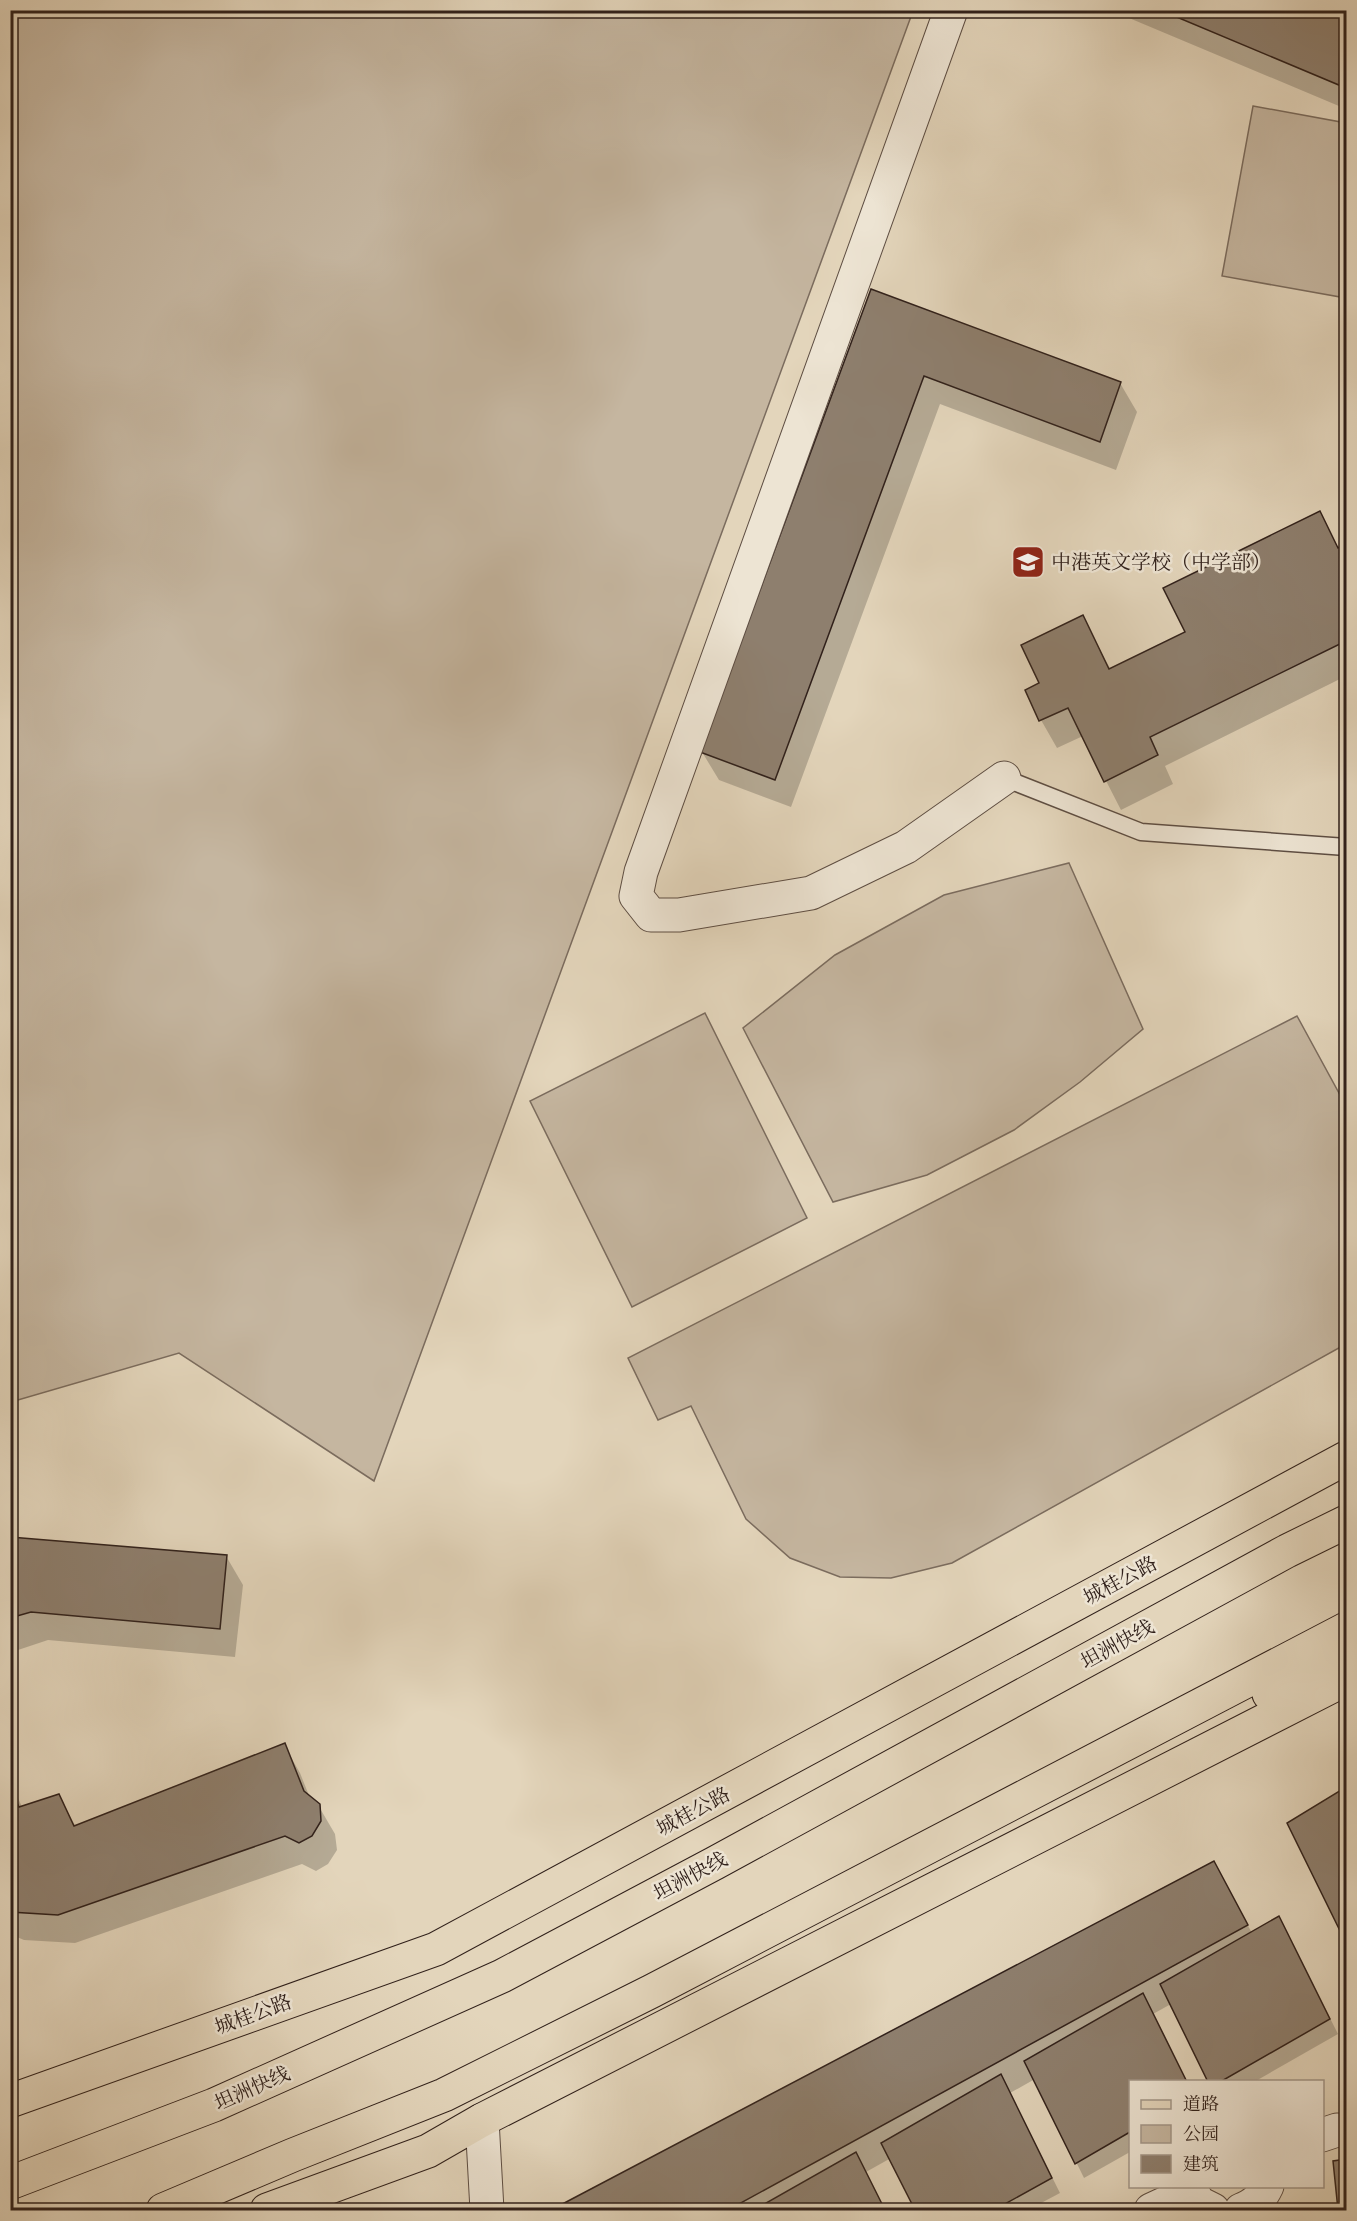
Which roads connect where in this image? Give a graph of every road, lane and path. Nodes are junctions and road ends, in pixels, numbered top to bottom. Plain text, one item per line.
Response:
1 (951, 10) edge
2 (1004, 778) joint
3 (1347, 847) edge
4 (1347, 1458) edge
5 (1347, 1522) edge
6 (1347, 1629) edge
7 (1347, 1656) edge
8 (1347, 1679) edge
9 (909, 1857) junction
10 (10, 2101) edge
11 (482, 2120) junction
12 (10, 2183) edge
13 (1267, 2188) edge
14 (1197, 2196) edge
15 (163, 2211) edge
16 (267, 2211) edge
17 (487, 2211) edge
18 (1151, 2211) edge
19 (1241, 2211) edge

1 - 2 street
2 - 3 lane
4 - 10 main road, 城桂公路
5 - 12 main road, 坦洲快线
6 - 9 main road
7 - 9 main road
8 - 11 main road
9 - 15 main road
11 - 16 main road
11 - 17 street
13 - 19 street
14 - 18 street

